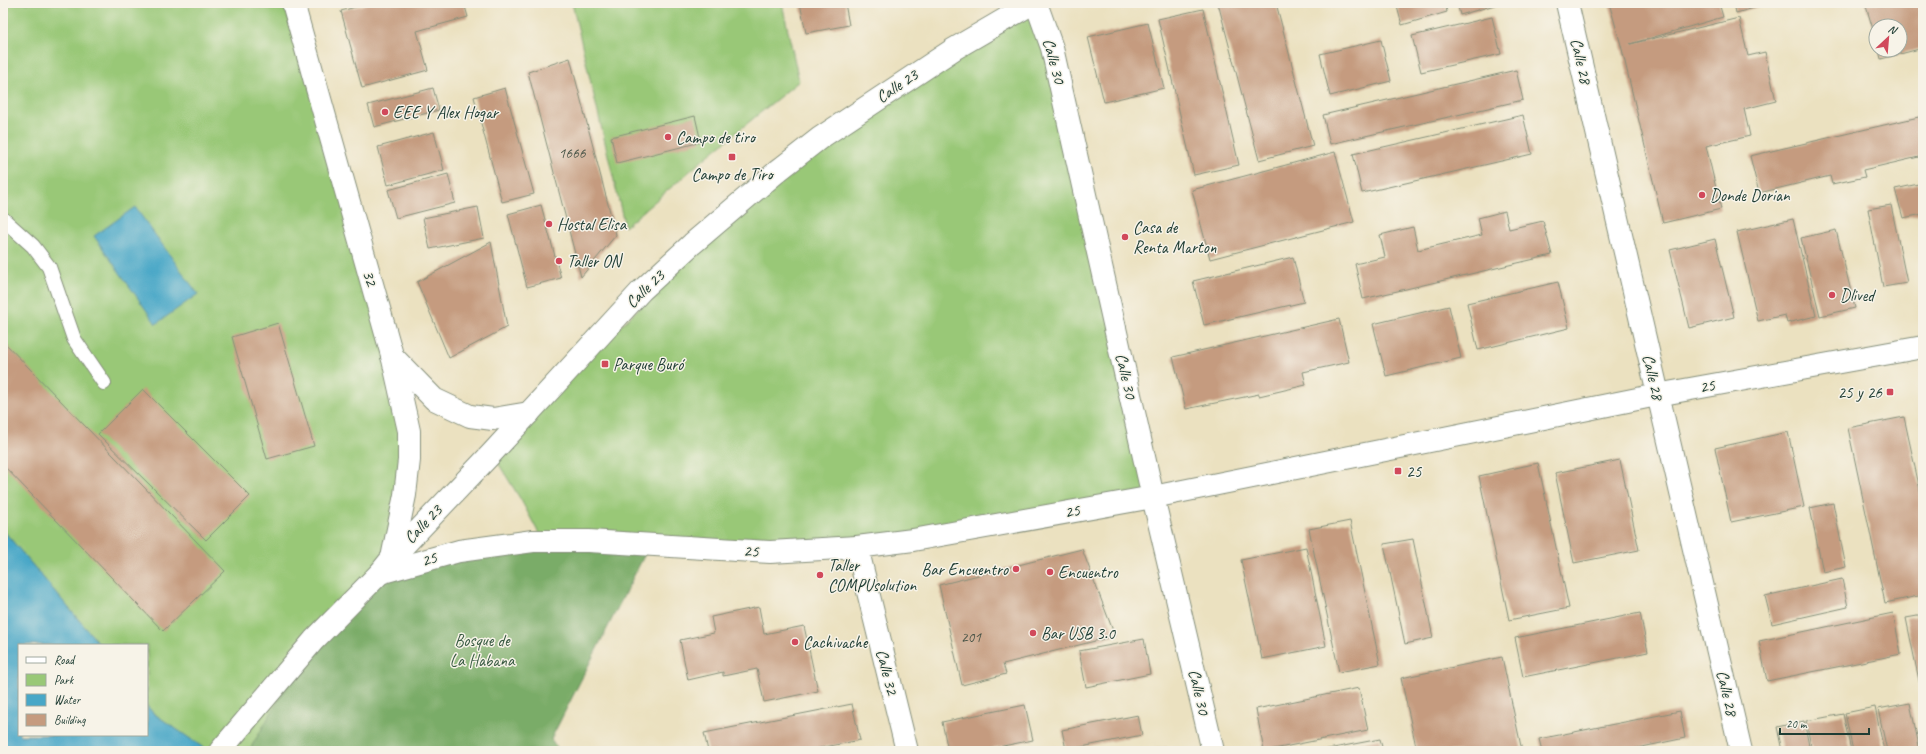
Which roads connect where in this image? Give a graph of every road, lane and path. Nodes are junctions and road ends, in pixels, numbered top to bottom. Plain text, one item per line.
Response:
1 (293, 3) edge
2 (1034, 3) edge
3 (1567, 3) edge
4 (3, 219) edge
5 (1923, 347) edge
6 (392, 355) junction
7 (104, 383) dead end
8 (1657, 395) junction
9 (529, 412) junction
10 (1153, 497) junction
11 (857, 547) junction
12 (386, 565) junction
13 (220, 751) edge
14 (906, 751) edge
15 (1213, 751) edge
16 (1741, 751) edge

1 - 6 main road, 32
2 - 9 main road, Calle 23
2 - 10 main road, Calle 30
3 - 8 main road, Calle 28
4 - 7 lane
5 - 8 main road, 25
6 - 9 main road
6 - 12 main road, 32
8 - 10 main road, 25
8 - 16 main road, Calle 28
9 - 12 main road, Calle 23
10 - 11 main road, 25
10 - 15 main road, Calle 30
11 - 12 main road, 25
11 - 14 main road, Calle 32
12 - 13 main road, Calle 23

